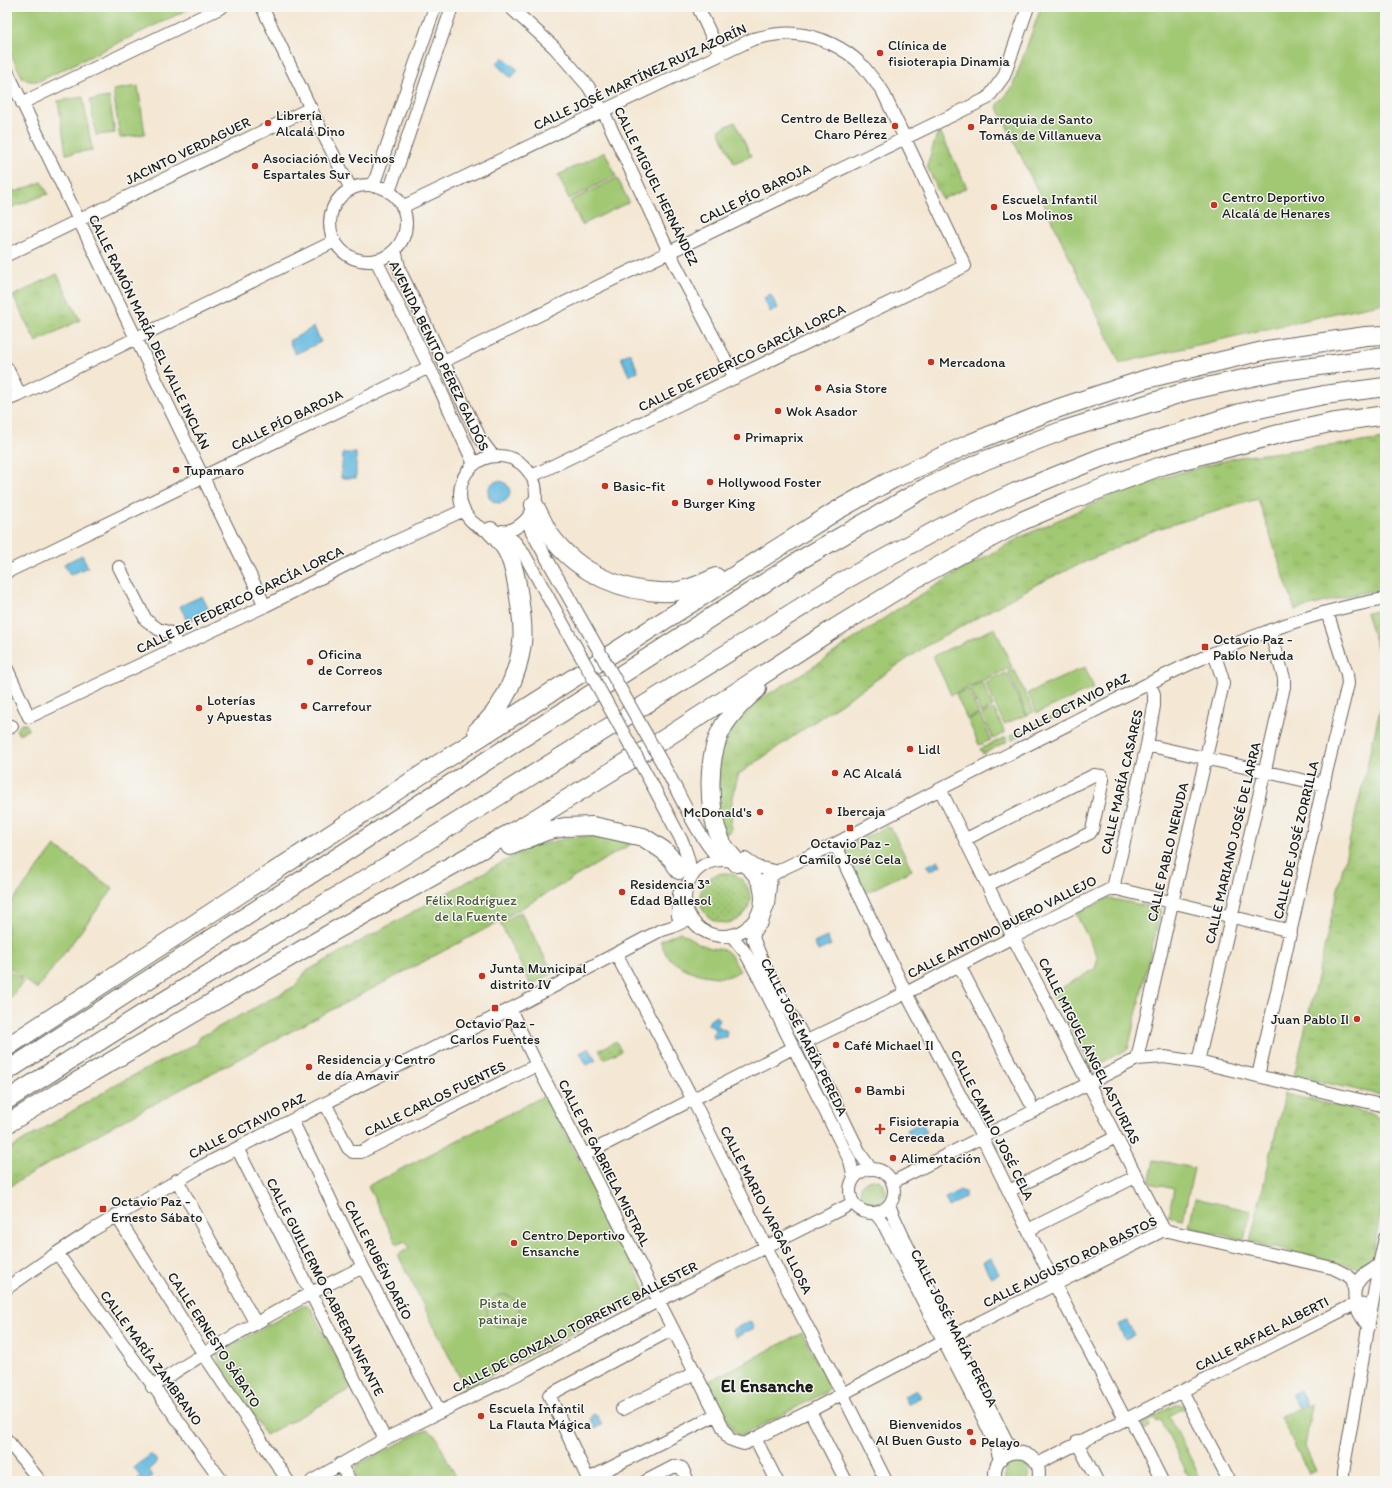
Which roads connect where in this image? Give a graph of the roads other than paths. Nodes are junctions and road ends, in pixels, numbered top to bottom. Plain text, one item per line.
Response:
1 (222, 7) edge
2 (262, 7) edge
3 (435, 7) edge
4 (452, 7) edge
5 (510, 7) edge
6 (698, 7) edge
7 (1028, 7) edge
8 (720, 54) junction
9 (7, 71) edge
10 (22, 103) junction
11 (310, 108) junction
12 (603, 111) junction
13 (905, 138) junction
14 (373, 186) junction
15 (351, 189) junction
16 (389, 192) junction
17 (402, 207) junction
18 (79, 220) junction
19 (334, 241) junction
20 (395, 250) junction
21 (669, 252) junction
22 (7, 255) edge
23 (376, 260) junction
24 (965, 266) joint
25 (1385, 335) edge
26 (136, 338) junction
27 (1385, 357) edge
28 (444, 361) junction
29 (429, 367) junction
30 (7, 368) edge
31 (735, 378) junction
32 (1385, 386) edge
33 (20, 395) junction
34 (1385, 399) edge
35 (7, 400) edge
36 (1385, 414) edge
37 (1188, 429) junction
38 (494, 456) junction
39 (474, 464) junction
40 (532, 476) junction
41 (203, 477) junction
42 (464, 510) junction
43 (532, 511) junction
44 (836, 511) junction
45 (496, 531) junction
46 (119, 567) dead end
47 (7, 572) edge
48 (1385, 599) edge
49 (264, 606) junction
50 (1327, 612) junction
51 (835, 628) junction
52 (1270, 630) junction
53 (178, 646) junction
54 (1214, 653) junction
55 (7, 669) edge
56 (1149, 683) junction
57 (1147, 745) junction
58 (1205, 759) junction
59 (1264, 771) junction
60 (421, 775) junction
61 (452, 783) junction
62 (1324, 785) junction
63 (940, 789) junction
64 (966, 839) junction
65 (834, 844) junction
66 (728, 858) junction
67 (377, 872) junction
68 (776, 872) junction
69 (685, 878) junction
70 (756, 880) junction
71 (988, 885) junction
72 (1113, 888) junction
73 (1172, 902) junction
74 (686, 906) junction
75 (1232, 916) junction
76 (691, 918) junction
77 (679, 920) junction
78 (749, 925) junction
79 (336, 930) junction
80 (1291, 931) junction
81 (731, 935) junction
82 (1013, 937) junction
83 (753, 939) junction
84 (616, 954) junction
85 (133, 964) junction
86 (751, 964) junction
87 (960, 965) junction
88 (906, 992) junction
89 (510, 1009) junction
90 (805, 1042) junction
91 (7, 1047) edge
92 (793, 1048) junction
93 (1138, 1059) junction
94 (1198, 1062) junction
95 (537, 1065) junction
96 (7, 1071) edge
97 (1258, 1076) junction
98 (1089, 1083) junction
99 (59, 1092) junction
100 (7, 1100) edge
101 (693, 1100) junction
102 (1030, 1102) dead end
103 (325, 1103) junction
104 (1385, 1106) edge
105 (1385, 1109) edge
106 (1385, 1116) edge
107 (292, 1120) junction
108 (7, 1124) edge
109 (982, 1137) junction
110 (1116, 1137) junction
111 (237, 1148) junction
112 (584, 1155) junction
113 (871, 1169) junction
114 (1137, 1176) junction
115 (854, 1178) junction
116 (177, 1180) junction
117 (893, 1182) junction
118 (1009, 1191) junction
119 (853, 1203) junction
120 (890, 1205) junction
121 (875, 1213) junction
122 (116, 1215) junction
123 (1028, 1230) junction
124 (1164, 1230) junction
125 (1385, 1238) edge
126 (766, 1246) junction
127 (57, 1253) junction
128 (1379, 1265) junction
129 (363, 1267) junction
130 (1055, 1285) junction
131 (7, 1288) edge
132 (311, 1293) junction
133 (658, 1301) junction
134 (1360, 1301) junction
135 (256, 1322) junction
136 (1369, 1327) junction
137 (673, 1329) junction
138 (954, 1335) junction
139 (943, 1341) junction
140 (203, 1353) junction
141 (695, 1373) junction
142 (152, 1387) junction
143 (1182, 1391) junction
144 (842, 1393) junction
145 (622, 1409) dead end
146 (810, 1411) junction
147 (440, 1412) junction
148 (716, 1415) junction
149 (1127, 1418) junction
150 (755, 1438) junction
151 (385, 1439) junction
152 (7, 1440) edge
153 (1077, 1442) junction
154 (1015, 1452) junction
155 (1000, 1460) junction
156 (340, 1464) junction
157 (1037, 1464) junction
158 (34, 1479) edge
159 (1342, 1480) edge
160 (222, 1481) edge
161 (288, 1481) edge
162 (312, 1481) edge
163 (350, 1481) edge
164 (646, 1481) edge
165 (688, 1481) edge
166 (777, 1481) edge
167 (846, 1481) edge
168 (886, 1481) edge
169 (996, 1481) edge
170 (1038, 1481) edge
171 (1097, 1481) edge
172 (1162, 1481) edge
173 (1229, 1481) edge

1 - 10 street
2 - 11 street
3 - 14 street
4 - 16 street
5 - 12 street, CALLE MIGUEL HERNÁNDEZ
6 - 8 street
7 - 13 street, CALLE PÍO BAROJA
8 - 12 street, CALLE JOSÉ MARTÍNEZ RUIZ AZORÍN
8 - 13 street, CALLE JOSÉ MARTÍNEZ RUIZ AZORÍN
9 - 10 street, CALLE RAMÓN MARÍA DEL VALLE INCLÁN
10 - 18 street, CALLE RAMÓN MARÍA DEL VALLE INCLÁN
11 - 15 street
11 - 18 street, JACINTO VERDAGUER
12 - 17 street, CALLE JOSÉ MARTÍNEZ RUIZ AZORÍN
12 - 21 street, CALLE MIGUEL HERNÁNDEZ
13 - 21 street, CALLE PÍO BAROJA
13 - 24 street, CALLE JOSÉ MARTÍNEZ RUIZ AZORÍN
14 - 15 street
14 - 16 street
15 - 19 street
16 - 17 street
17 - 20 street
18 - 22 street, JACINTO VERDAGUER
18 - 26 street, CALLE RAMÓN MARÍA DEL VALLE INCLÁN
19 - 23 street
19 - 26 street
20 - 23 street
20 - 28 street, AVENIDA BENITO PÉREZ GALDÓS
21 - 28 street, CALLE PÍO BAROJA
21 - 31 street, CALLE MIGUEL HERNÁNDEZ
23 - 29 street, AVENIDA BENITO PÉREZ GALDÓS
24 - 31 street, CALLE DE FEDERICO GARCÍA LORCA
25 - 44 highway
26 - 33 street
26 - 41 street, CALLE RAMÓN MARÍA DEL VALLE INCLÁN
27 - 61 highway
28 - 38 street, AVENIDA BENITO PÉREZ GALDÓS
29 - 39 street, AVENIDA BENITO PÉREZ GALDÓS
29 - 41 street, CALLE PÍO BAROJA
30 - 33 street
31 - 40 street, CALLE DE FEDERICO GARCÍA LORCA
32 - 37 highway
33 - 35 street
34 - 37 highway
36 - 51 highway
37 - 67 highway
38 - 39 street
38 - 40 street
39 - 42 street
40 - 43 street
41 - 47 street, CALLE PÍO BAROJA
41 - 49 street, CALLE RAMÓN MARÍA DEL VALLE INCLÁN
42 - 45 street
42 - 49 street, CALLE DE FEDERICO GARCÍA LORCA
43 - 44 highway
43 - 45 street
43 - 66 street, bridge
44 - 60 highway
45 - 60 highway
45 - 69 street, bridge
46 - 53 street
48 - 50 street, CALLE OCTAVIO PAZ
49 - 53 street, CALLE DE FEDERICO GARCÍA LORCA
50 - 52 street, CALLE OCTAVIO PAZ
50 - 62 street, CALLE DE JOSÉ ZORRILLA
51 - 66 highway
51 - 79 highway
52 - 54 street, CALLE OCTAVIO PAZ
52 - 59 street, CALLE MARIANO JOSÉ DE LARRA
53 - 55 street, CALLE DE FEDERICO GARCÍA LORCA
54 - 56 street, CALLE OCTAVIO PAZ
54 - 58 street, CALLE PABLO NERUDA
56 - 57 street, CALLE MARÍA CASARES
56 - 63 street, CALLE OCTAVIO PAZ
57 - 58 street
57 - 72 street, CALLE MARÍA CASARES
58 - 59 street
58 - 73 street, CALLE PABLO NERUDA
59 - 62 street
59 - 75 street, CALLE MARIANO JOSÉ DE LARRA
60 - 85 highway
61 - 85 highway
61 - 96 highway
62 - 80 street, CALLE DE JOSÉ ZORRILLA
63 - 64 street, CALLE MIGUEL ÁNGEL ASTURIAS
63 - 65 street, CALLE OCTAVIO PAZ
64 - 71 street, CALLE MIGUEL ÁNGEL ASTURIAS
64 - 71 street
65 - 68 street, CALLE OCTAVIO PAZ
65 - 88 street, CALLE CAMILO JOSÉ CELA
66 - 68 street
66 - 69 street
66 - 70 street
67 - 99 highway
67 - 100 highway
68 - 70 street, CALLE OCTAVIO PAZ
68 - 83 street
69 - 74 street
69 - 77 street
69 - 79 highway
70 - 78 street
71 - 82 street, CALLE MIGUEL ÁNGEL ASTURIAS
72 - 73 street, CALLE ANTONIO BUERO VALLEJO
72 - 82 street, CALLE ANTONIO BUERO VALLEJO
73 - 75 street, CALLE ANTONIO BUERO VALLEJO
73 - 93 street, CALLE PABLO NERUDA
74 - 76 street
74 - 77 street
75 - 80 street, CALLE ANTONIO BUERO VALLEJO
75 - 94 street, CALLE MARIANO JOSÉ DE LARRA
76 - 77 street, CALLE OCTAVIO PAZ
76 - 81 street
77 - 84 street, CALLE OCTAVIO PAZ
77 - 86 street
78 - 81 street
78 - 83 street, CALLE JOSÉ MARÍA PEREDA
79 - 99 highway
80 - 97 street, CALLE DE JOSÉ ZORRILLA
81 - 86 street, CALLE JOSÉ MARÍA PEREDA
82 - 87 street, CALLE ANTONIO BUERO VALLEJO
82 - 98 street, CALLE MIGUEL ÁNGEL ASTURIAS
83 - 90 street, CALLE JOSÉ MARÍA PEREDA
84 - 89 street, CALLE OCTAVIO PAZ
84 - 101 street, CALLE MARIO VARGAS LLOSA
85 - 91 highway
86 - 92 street, CALLE JOSÉ MARÍA PEREDA
87 - 88 street, CALLE ANTONIO BUERO VALLEJO
87 - 102 street
88 - 90 street, CALLE ANTONIO BUERO VALLEJO
88 - 109 street, CALLE CAMILO JOSÉ CELA
89 - 95 street, CALLE DE GABRIELA MISTRAL
89 - 103 street, CALLE OCTAVIO PAZ
90 - 113 street, CALLE JOSÉ MARÍA PEREDA
92 - 101 street
92 - 115 street, CALLE JOSÉ MARÍA PEREDA
93 - 94 street
93 - 98 street
94 - 97 street
95 - 103 street, CALLE CARLOS FUENTES
95 - 112 street, CALLE DE GABRIELA MISTRAL
97 - 104 street
98 - 109 street
98 - 110 street, CALLE MIGUEL ÁNGEL ASTURIAS
99 - 108 highway
101 - 112 street
101 - 126 street, CALLE MARIO VARGAS LLOSA
103 - 107 street, CALLE OCTAVIO PAZ
105 - 106 street
107 - 111 street, CALLE OCTAVIO PAZ
107 - 129 street, CALLE RUBÉN DARÍO
109 - 117 street
109 - 118 street, CALLE CAMILO JOSÉ CELA
110 - 114 street, CALLE MIGUEL ÁNGEL ASTURIAS
110 - 118 street
111 - 116 street, CALLE OCTAVIO PAZ
111 - 132 street, CALLE GUILLERMO CABRERA INFANTE
112 - 133 street, CALLE DE GABRIELA MISTRAL
113 - 115 street
113 - 117 street
114 - 123 street
114 - 124 street, CALLE MIGUEL ÁNGEL ASTURIAS
115 - 119 street
116 - 122 street, CALLE OCTAVIO PAZ
116 - 135 street
117 - 120 street
118 - 123 street, CALLE CAMILO JOSÉ CELA
119 - 121 street
119 - 126 street, CALLE DE GONZALO TORRENTE BALLESTER
120 - 121 street
120 - 138 street, CALLE JOSÉ MARÍA PEREDA
121 - 139 street, CALLE JOSÉ MARÍA PEREDA
122 - 127 street, CALLE OCTAVIO PAZ
122 - 140 street, CALLE ERNESTO SÁBATO
123 - 130 street, CALLE CAMILO JOSÉ CELA
124 - 130 street, CALLE AUGUSTO ROA BASTOS
124 - 134 street, CALLE AUGUSTO ROA BASTOS
125 - 128 street
126 - 133 street, CALLE DE GONZALO TORRENTE BALLESTER
126 - 144 street, CALLE MARIO VARGAS LLOSA
127 - 131 street, CALLE OCTAVIO PAZ
127 - 142 street, CALLE MARÍA ZAMBRANO
128 - 134 street
128 - 134 street
129 - 132 street
129 - 147 street, CALLE RUBÉN DARÍO
130 - 138 street, CALLE AUGUSTO ROA BASTOS
130 - 149 street, CALLE CAMILO JOSÉ CELA
132 - 135 street
132 - 151 street, CALLE GUILLERMO CABRERA INFANTE
133 - 137 street, CALLE DE GABRIELA MISTRAL
133 - 147 street, CALLE DE GONZALO TORRENTE BALLESTER
134 - 136 street
134 - 136 street
134 - 143 street, CALLE RAFAEL ALBERTI
135 - 140 street
136 - 159 street
137 - 141 street, CALLE DE GABRIELA MISTRAL
137 - 148 street
138 - 154 street, CALLE JOSÉ MARÍA PEREDA
139 - 144 street
139 - 155 street, CALLE JOSÉ MARÍA PEREDA
140 - 142 street
140 - 161 street, CALLE ERNESTO SÁBATO
141 - 145 street
141 - 148 street, CALLE DE GABRIELA MISTRAL
142 - 160 street, CALLE MARÍA ZAMBRANO
143 - 149 street, CALLE RAFAEL ALBERTI
143 - 173 street
144 - 146 street
144 - 168 street, CALLE MARIO VARGAS LLOSA
146 - 150 street
146 - 167 street
147 - 151 street, CALLE DE GONZALO TORRENTE BALLESTER
148 - 150 street, CALLE DE GABRIELA MISTRAL
149 - 153 street, CALLE RAFAEL ALBERTI
149 - 172 street, CALLE CAMILO JOSÉ CELA
150 - 166 street
151 - 156 street, CALLE DE GONZALO TORRENTE BALLESTER
152 - 158 street
153 - 157 street, CALLE RAFAEL ALBERTI
153 - 171 street
154 - 155 street
154 - 157 street
155 - 169 street
156 - 162 street, CALLE DE GONZALO TORRENTE BALLESTER
156 - 163 street
157 - 170 street
164 - 165 street

